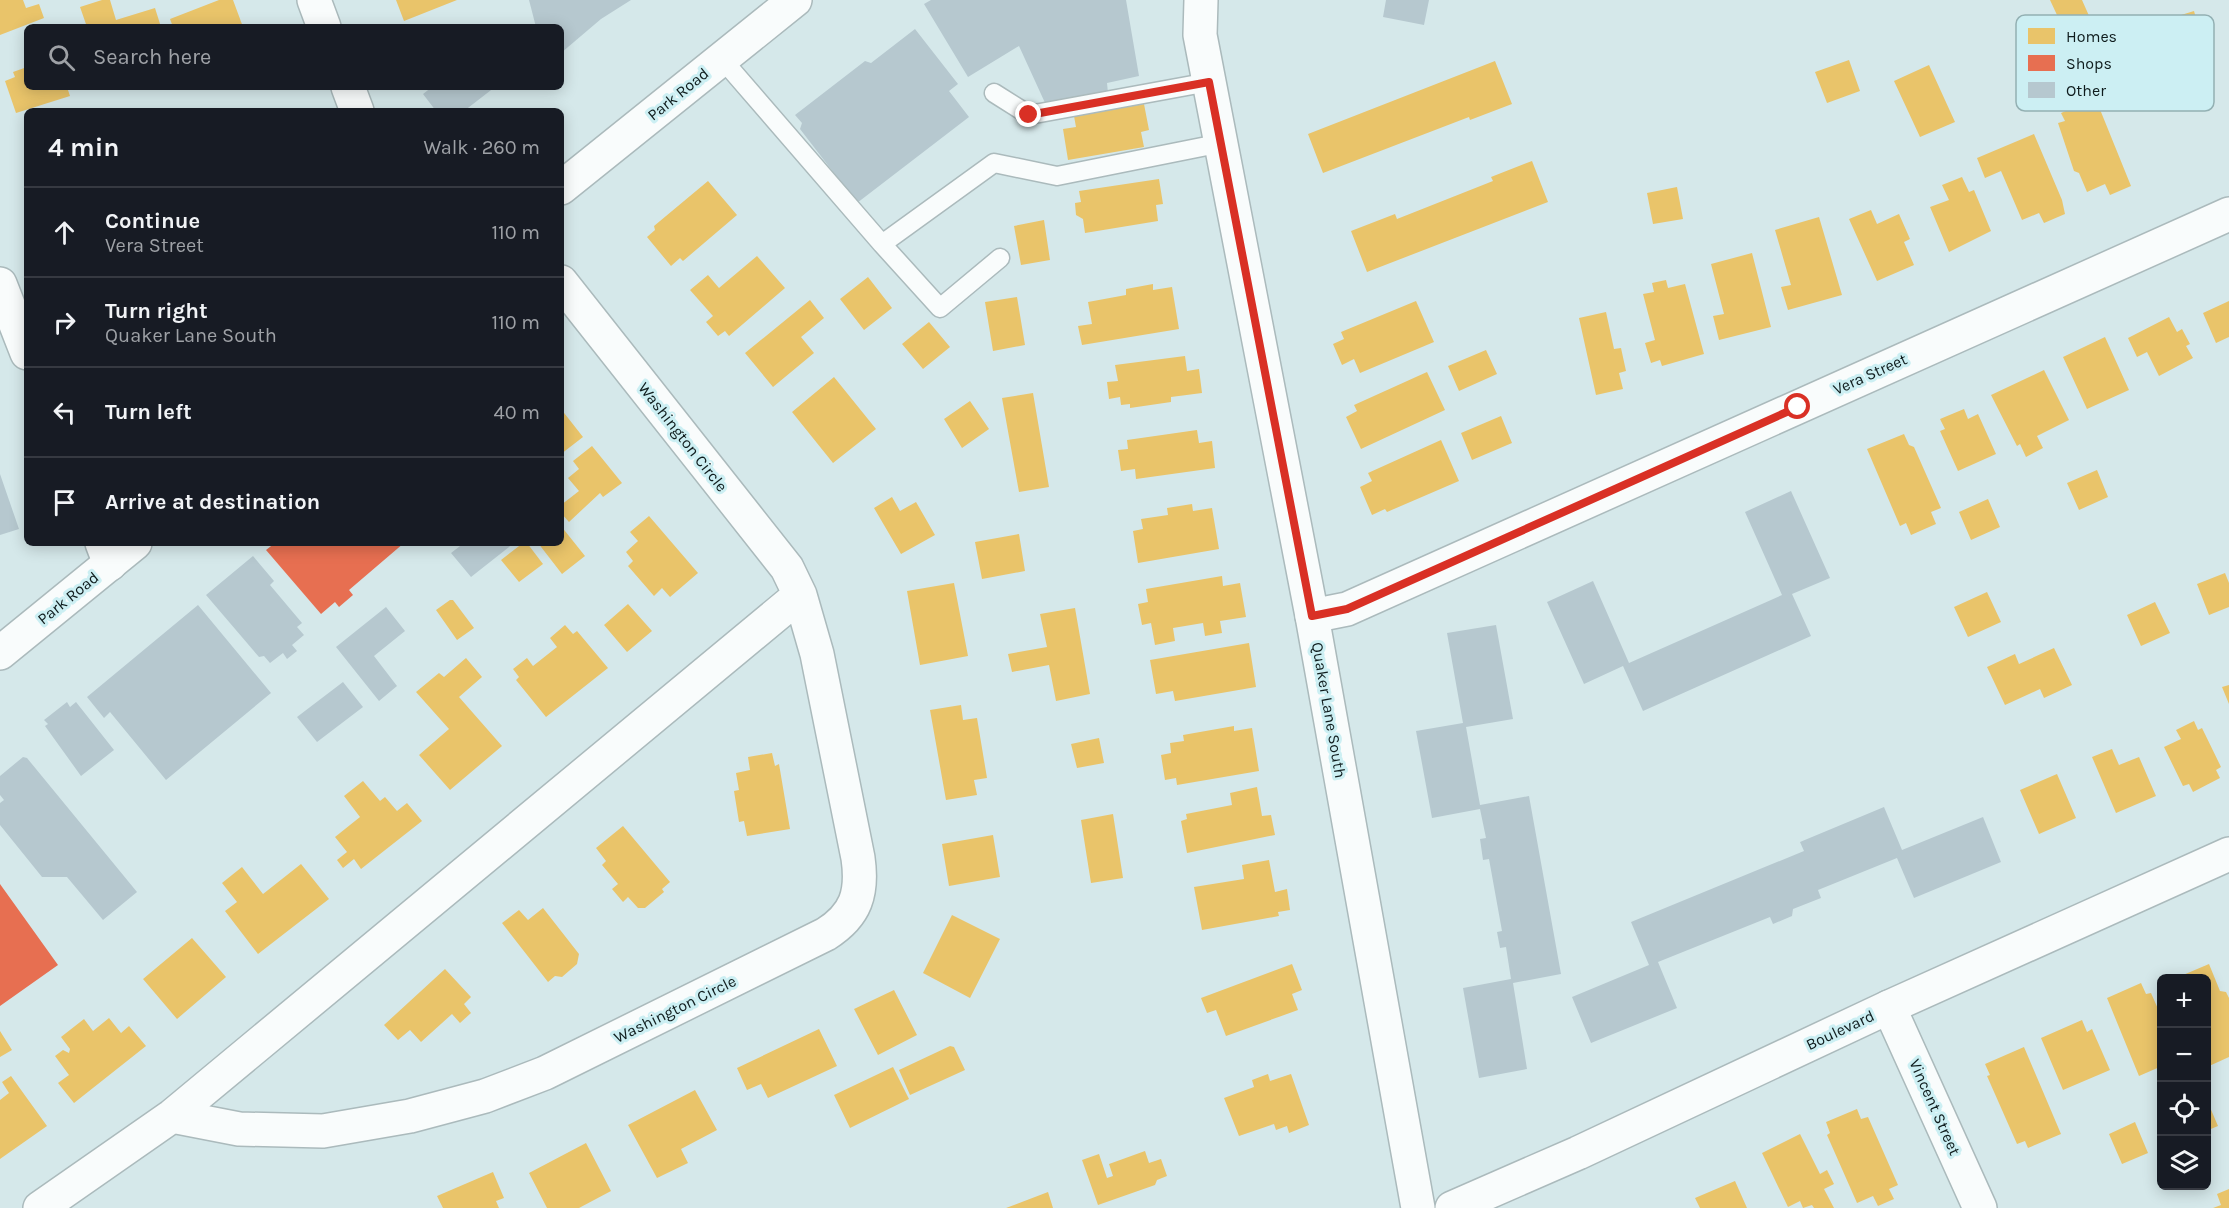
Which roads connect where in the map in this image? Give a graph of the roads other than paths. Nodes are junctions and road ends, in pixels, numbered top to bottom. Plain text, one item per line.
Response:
1 (314, 0) edge
2 (795, 0) edge
3 (1201, 0) edge
4 (323, 24) edge
5 (722, 59) junction
6 (1209, 82) junction
7 (349, 90) edge
8 (994, 93) dead end
9 (356, 108) edge
10 (1222, 143) junction
11 (564, 186) edge
12 (2229, 214) edge
13 (882, 244) junction
14 (1000, 258) dead end
15 (0, 284) edge
16 (564, 286) edge
17 (24, 345) edge
18 (126, 546) edge
19 (106, 553) edge
20 (800, 595) junction
21 (1312, 616) junction
22 (0, 653) edge
23 (2229, 854) edge
24 (1889, 1007) junction
25 (172, 1116) junction
26 (40, 1208) edge
27 (1418, 1208) edge
28 (1452, 1208) edge
29 (1980, 1208) edge

1 - 4 street
2 - 5 street, Park Road
3 - 6 street, Quaker Lane South
5 - 11 street, Park Road
5 - 13 lane
6 - 8 lane
6 - 10 street, Quaker Lane South
7 - 9 street
10 - 13 lane
10 - 21 street, Quaker Lane South
12 - 21 street, Vera Street
13 - 14 lane
15 - 17 street
16 - 20 street, Washington Circle
18 - 19 street, Park Road
19 - 22 street, Park Road
20 - 25 street
20 - 25 street, Washington Circle
21 - 27 street, Quaker Lane South
23 - 24 street, Boulevard
24 - 28 street, Boulevard
24 - 29 street, Vincent Street
25 - 26 street

